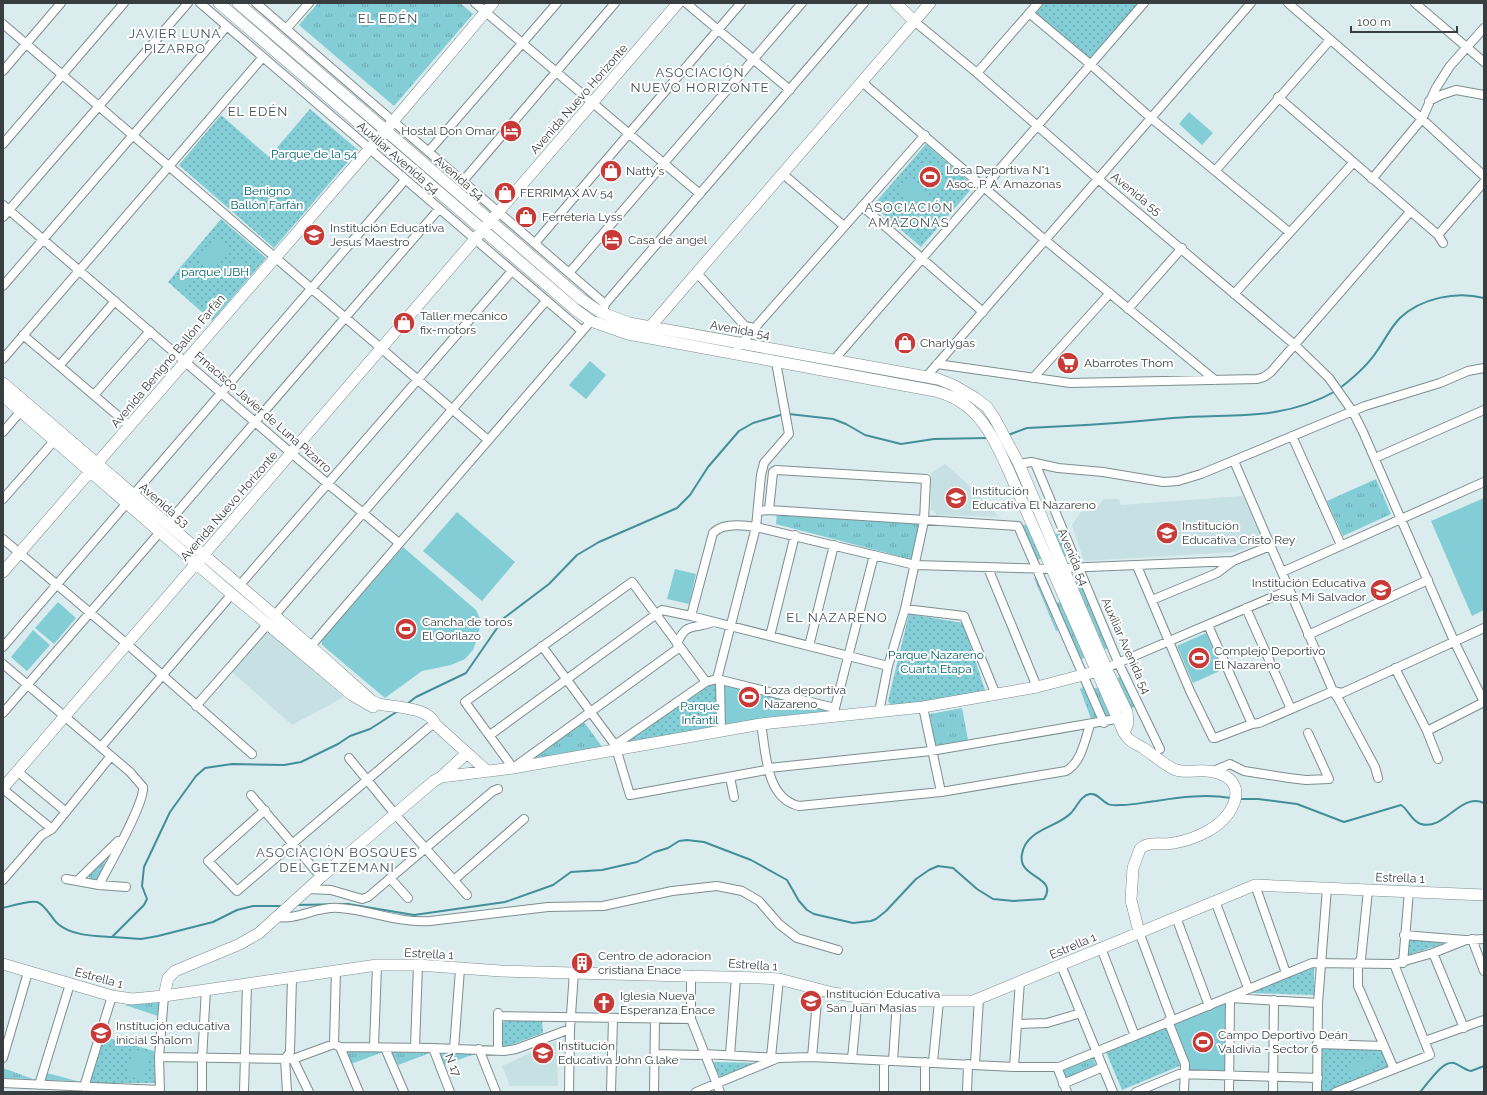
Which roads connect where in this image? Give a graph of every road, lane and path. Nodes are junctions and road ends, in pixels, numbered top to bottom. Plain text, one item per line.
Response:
1 (61, 3) edge
2 (124, 3) edge
3 (188, 3) edge
4 (200, 3) edge
5 (219, 3) edge
6 (238, 3) edge
7 (256, 3) edge
8 (309, 3) edge
9 (475, 3) edge
10 (493, 3) edge
11 (557, 3) edge
12 (615, 3) edge
13 (678, 3) edge
14 (686, 3) edge
15 (741, 3) edge
16 (802, 3) edge
17 (864, 3) edge
18 (896, 3) edge
19 (930, 3) edge
20 (1038, 3) edge
21 (1144, 3) edge
22 (1251, 3) edge
23 (1288, 3) edge
24 (1415, 3) edge
25 (486, 12) junction
26 (1029, 14) junction
27 (914, 21) junction
28 (3, 24) edge
29 (227, 26) junction
30 (287, 28) junction
31 (1484, 28) edge
32 (718, 30) junction
33 (1330, 40) junction
34 (26, 43) junction
35 (522, 43) junction
36 (1466, 47) junction
37 (263, 57) junction
38 (753, 59) junction
39 (1484, 62) edge
40 (1090, 64) junction
41 (3, 71) edge
42 (555, 72) junction
43 (977, 73) junction
44 (63, 74) junction
45 (862, 82) junction
46 (790, 90) junction
47 (1484, 95) edge
48 (1278, 97) junction
49 (1429, 101) junction
50 (592, 104) junction
51 (99, 106) junction
52 (1151, 118) junction
53 (1422, 119) junction
54 (394, 120) junction
55 (1037, 125) junction
56 (385, 131) junction
57 (630, 134) junction
58 (134, 135) junction
59 (925, 135) junction
60 (378, 140) junction
61 (3, 144) edge
62 (369, 149) junction
63 (429, 151) junction
64 (664, 163) junction
65 (1353, 163) junction
66 (169, 166) junction
67 (1215, 170) junction
68 (783, 174) junction
69 (1484, 176) edge
70 (1372, 178) junction
71 (1098, 179) junction
72 (405, 180) junction
73 (463, 181) junction
74 (1484, 182) edge
75 (984, 186) junction
76 (700, 194) junction
77 (862, 206) junction
78 (6, 207) edge
79 (439, 209) junction
80 (499, 212) junction
81 (1410, 212) junction
82 (3, 217) edge
83 (491, 222) junction
84 (844, 226) junction
85 (483, 231) junction
86 (1289, 232) junction
87 (1438, 235) junction
88 (44, 239) junction
89 (474, 240) junction
90 (1045, 240) junction
91 (535, 243) junction
92 (1443, 243) dead end
93 (1182, 248) junction
94 (274, 257) junction
95 (922, 259) junction
96 (79, 270) junction
97 (511, 272) junction
98 (569, 273) junction
99 (697, 274) junction
100 (3, 286) edge
101 (311, 288) junction
102 (1110, 293) junction
103 (1234, 294) junction
104 (115, 301) junction
105 (546, 301) junction
106 (604, 308) junction
107 (1128, 309) junction
108 (983, 312) junction
109 (345, 318) junction
110 (592, 321) junction
111 (650, 327) junction
112 (754, 328) junction
113 (150, 331) junction
114 (582, 331) junction
115 (23, 335) junction
116 (740, 344) junction
117 (1295, 345) junction
118 (381, 349) junction
119 (735, 354) junction
120 (3, 359) edge
121 (185, 361) junction
122 (833, 361) junction
123 (776, 362) junction
124 (938, 364) junction
125 (60, 365) junction
126 (1484, 368) edge
127 (926, 377) junction
128 (1033, 378) junction
129 (417, 380) junction
130 (1215, 380) junction
131 (3, 384) edge
132 (221, 393) junction
133 (95, 394) junction
134 (3, 396) edge
135 (451, 410) junction
136 (1484, 410) edge
137 (21, 411) junction
138 (1353, 412) junction
139 (255, 423) junction
140 (130, 426) junction
141 (3, 432) edge
142 (1292, 436) junction
143 (488, 440) junction
144 (54, 441) junction
145 (291, 453) junction
146 (1375, 458) junction
147 (1234, 461) junction
148 (1019, 464) junction
149 (1035, 464) junction
150 (94, 468) junction
151 (1484, 482) edge
152 (328, 484) junction
153 (3, 499) edge
154 (130, 499) junction
155 (769, 510) junction
156 (758, 511) junction
157 (363, 512) junction
158 (1401, 518) junction
159 (924, 521) junction
160 (756, 527) junction
161 (164, 528) junction
162 (795, 535) junction
163 (3, 539) edge
164 (399, 544) junction
165 (834, 545) junction
166 (1270, 546) junction
167 (1341, 546) junction
168 (19, 553) junction
169 (874, 555) junction
170 (200, 559) junction
171 (1233, 561) junction
172 (915, 565) junction
173 (1137, 566) junction
174 (988, 568) junction
175 (1064, 568) junction
176 (1078, 568) junction
177 (1037, 569) junction
178 (1052, 569) junction
179 (3, 572) edge
180 (1282, 572) junction
181 (1428, 580) junction
182 (56, 585) junction
183 (236, 590) junction
184 (1289, 590) junction
185 (1152, 600) junction
186 (1246, 608) junction
187 (905, 609) junction
188 (90, 614) junction
189 (656, 615) junction
190 (691, 616) junction
191 (271, 620) junction
192 (714, 622) junction
193 (1208, 625) junction
194 (731, 626) junction
195 (1484, 628) edge
196 (1308, 634) junction
197 (770, 636) junction
198 (1168, 640) junction
199 (1454, 641) junction
200 (127, 644) junction
201 (311, 646) junction
202 (542, 646) junction
203 (678, 646) junction
204 (809, 646) junction
205 (3, 647) edge
206 (848, 656) junction
207 (1118, 662) junction
208 (3, 664) edge
209 (888, 666) junction
210 (1395, 668) junction
211 (1101, 670) junction
212 (162, 676) junction
213 (1082, 677) junction
214 (566, 679) junction
215 (718, 679) junction
216 (706, 682) junction
217 (28, 685) junction
218 (1037, 687) junction
219 (1333, 691) junction
220 (996, 695) junction
221 (1484, 702) edge
222 (196, 706) junction
223 (383, 707) junction
224 (923, 707) junction
225 (1291, 709) junction
226 (590, 712) junction
227 (835, 712) junction
228 (879, 712) junction
229 (3, 714) edge
230 (64, 716) junction
231 (1123, 718) junction
232 (1104, 722) junction
233 (435, 724) junction
234 (761, 724) junction
235 (1252, 724) junction
236 (1090, 725) junction
237 (721, 731) junction
238 (1427, 731) junction
239 (1308, 733) dead end
240 (490, 735) junction
241 (101, 747) junction
242 (616, 748) junction
243 (1160, 749) dead end
244 (931, 751) junction
245 (468, 753) junction
246 (252, 754) dead end
247 (111, 756) junction
248 (349, 758) dead end
249 (1438, 758) dead end
250 (513, 768) junction
251 (769, 768) junction
252 (17, 771) junction
253 (487, 771) junction
254 (1211, 772) junction
255 (441, 777) junction
256 (730, 777) junction
257 (1378, 778) dead end
258 (367, 780) junction
259 (4, 784) edge
260 (498, 789) dead end
261 (941, 792) junction
262 (251, 795) dead end
263 (734, 797) dead end
264 (265, 810) junction
265 (65, 811) junction
266 (395, 814) junction
267 (524, 819) dead end
268 (52, 828) junction
269 (123, 837) junction
270 (292, 844) junction
271 (424, 848) junction
272 (321, 877) junction
273 (66, 878) dead end
274 (390, 878) junction
275 (3, 880) edge
276 (78, 880) junction
277 (454, 880) junction
278 (99, 885) junction
279 (1255, 885) junction
280 (126, 887) dead end
281 (1327, 888) junction
282 (307, 889) junction
283 (1368, 890) junction
284 (1409, 891) junction
285 (467, 895) dead end
286 (1484, 895) edge
287 (408, 898) dead end
288 (1215, 900) junction
289 (283, 911) junction
290 (1176, 917) junction
291 (1139, 932) junction
292 (1404, 935) junction
293 (1469, 940) junction
294 (1484, 940) edge
295 (1101, 948) junction
296 (838, 950) dead end
297 (1433, 953) junction
298 (1320, 962) junction
299 (1358, 963) junction
300 (1403, 963) junction
301 (3, 964) edge
302 (1394, 964) junction
303 (377, 965) junction
304 (418, 965) junction
305 (1061, 965) junction
306 (1483, 966) edge
307 (460, 969) junction
308 (336, 970) junction
309 (28, 972) junction
310 (574, 972) junction
311 (1286, 973) junction
312 (690, 975) junction
313 (292, 977) junction
314 (736, 977) junction
315 (779, 979) junction
316 (1020, 981) junction
317 (70, 984) junction
318 (248, 984) junction
319 (1248, 988) junction
320 (206, 989) junction
321 (818, 989) junction
322 (112, 996) junction
323 (164, 996) junction
324 (858, 997) junction
325 (979, 998) junction
326 (1230, 998) junction
327 (1274, 1000) junction
328 (898, 1001) junction
329 (939, 1001) junction
330 (1318, 1003) junction
331 (1209, 1006) junction
332 (1081, 1013) junction
333 (570, 1018) junction
334 (613, 1018) junction
335 (655, 1019) junction
336 (690, 1019) junction
337 (1170, 1020) junction
338 (1484, 1020) edge
339 (1018, 1024) junction
340 (1464, 1028) junction
341 (570, 1029) junction
342 (1135, 1036) junction
343 (1424, 1041) junction
344 (1317, 1044) junction
345 (337, 1045) junction
346 (1382, 1046) junction
347 (374, 1047) junction
348 (415, 1047) junction
349 (385, 1048) junction
350 (433, 1048) junction
351 (454, 1049) junction
352 (479, 1049) junction
353 (498, 1050) junction
354 (1096, 1052) junction
355 (655, 1054) junction
356 (704, 1054) junction
357 (730, 1055) junction
358 (159, 1057) junction
359 (775, 1057) junction
360 (812, 1057) junction
361 (3, 1058) edge
362 (244, 1058) junction
363 (202, 1059) junction
364 (289, 1059) junction
365 (852, 1059) junction
366 (884, 1061) junction
367 (893, 1061) junction
368 (929, 1062) junction
369 (971, 1064) junction
370 (1014, 1067) junction
371 (1056, 1067) junction
372 (1103, 1067) junction
373 (1394, 1069) junction
374 (1185, 1073) junction
375 (1228, 1074) junction
376 (1273, 1076) junction
377 (1318, 1078) junction
378 (3, 1083) edge
379 (39, 1085) junction
380 (84, 1087) junction
381 (30, 1088) edge
382 (718, 1088) edge
383 (1065, 1088) edge
384 (72, 1090) edge
385 (116, 1090) edge
386 (160, 1091) edge
387 (202, 1092) edge
388 (244, 1092) edge
389 (287, 1092) edge
390 (309, 1092) edge
391 (359, 1092) edge
392 (404, 1092) edge
393 (450, 1092) edge
394 (496, 1092) edge
395 (569, 1092) edge
396 (611, 1092) edge
397 (654, 1092) edge
398 (696, 1092) edge
399 (884, 1092) edge
400 (925, 1092) edge
401 (967, 1092) edge
402 (1113, 1092) edge
403 (1136, 1092) edge
404 (1184, 1092) edge
405 (1229, 1092) edge
406 (1273, 1092) edge
407 (1317, 1092) edge
408 (1336, 1092) edge

1 - 34 street
2 - 44 street
3 - 51 street
4 - 29 street, Auxiliar Avenida 54
5 - 60 street, Avenida 54
6 - 56 street, Avenida 54
7 - 30 street
8 - 30 street
9 - 25 street
10 - 25 street, Avenida Benigno Ballón Farfán
11 - 35 street
12 - 42 street
13 - 50 street, Avenida Nuevo Horizonte
14 - 32 street
15 - 32 street
16 - 38 street
17 - 46 street
18 - 27 street, Avenida 55
19 - 27 street
20 - 26 street
21 - 40 street
22 - 52 street
23 - 33 street
24 - 36 street
25 - 35 street
25 - 54 street, Avenida Benigno Ballón Farfán
26 - 40 street
26 - 43 street
27 - 43 street, Avenida 55
27 - 45 street
28 - 34 street
29 - 37 street, Auxiliar Avenida 54
29 - 58 street
30 - 54 street
31 - 36 street
32 - 38 street
32 - 57 street
33 - 48 street
33 - 53 street
34 - 41 street
34 - 44 street
35 - 42 street
35 - 63 street
36 - 39 street
36 - 49 street
37 - 62 street, Auxiliar Avenida 54
37 - 66 street
38 - 46 street
38 - 64 street
40 - 52 street
40 - 55 street
42 - 50 street
42 - 73 street
43 - 55 street, Avenida 55
44 - 51 street
44 - 61 street
45 - 59 street
45 - 68 street
46 - 76 street
47 - 49 street
48 - 65 street
48 - 67 street
49 - 53 street
50 - 57 street
50 - 80 street, Avenida Nuevo Horizonte
51 - 58 street
51 - 78 street
52 - 67 street
52 - 71 street
53 - 69 street
53 - 70 street
54 - 56 street, Avenida Benigno Ballón Farfán
54 - 63 street
55 - 71 street, Avenida 55
55 - 75 street
56 - 60 street, Avenida Benigno Ballón Farfán
56 - 83 street, Avenida 54
57 - 64 street
57 - 91 street
58 - 66 street
58 - 88 street
59 - 75 street
59 - 77 street
60 - 62 street, Avenida Benigno Ballón Farfán
60 - 85 street, Avenida 54
62 - 72 street, Auxiliar Avenida 54
62 - 94 street, Avenida Benigno Ballón Farfán
63 - 73 street
64 - 76 street
64 - 98 street
65 - 70 street
65 - 86 street
66 - 94 street
66 - 96 street
67 - 86 street
68 - 84 street
68 - 99 street
70 - 81 street
71 - 90 street
71 - 93 street, Avenida 55
72 - 79 street, Auxiliar Avenida 54
72 - 101 street
73 - 80 street
74 - 87 street
75 - 90 street
75 - 95 street
76 - 106 street
77 - 84 street
77 - 95 street
78 - 82 street
78 - 88 street, Frnacisco Javier de Luna Pizarro
79 - 89 street, Auxiliar Avenida 54
79 - 109 street
80 - 83 street, Avenida Nuevo Horizonte
80 - 91 street
81 - 87 street
81 - 117 street
83 - 85 street, Avenida Nuevo Horizonte
83 - 106 street, Avenida 54
84 - 112 street
85 - 89 street, Avenida Nuevo Horizonte
85 - 110 street, Avenida 54
86 - 103 street
87 - 92 street
88 - 96 street, Frnacisco Javier de Luna Pizarro
88 - 100 street
89 - 97 street, Auxiliar Avenida 54
89 - 118 street, Avenida Nuevo Horizonte
90 - 102 street
90 - 108 street
91 - 98 street
93 - 103 street, Avenida 55
93 - 107 street
94 - 101 street
94 - 121 street, Avenida Benigno Ballón Farfán
95 - 108 street
95 - 122 street
96 - 104 street, Frnacisco Javier de Luna Pizarro
96 - 115 street
97 - 105 street, Auxiliar Avenida 54
97 - 129 street
98 - 106 street
99 - 111 street
99 - 112 street
101 - 109 street
101 - 132 street
102 - 107 street
102 - 128 street
103 - 117 street, Avenida 55
104 - 113 street, Frnacisco Javier de Luna Pizarro
104 - 125 street
105 - 114 street, Auxiliar Avenida 54
105 - 135 street
106 - 111 street, Avenida 54
107 - 130 street
108 - 124 street
109 - 118 street
109 - 139 street
110 - 114 street
110 - 119 street, Avenida 54
111 - 116 street, Avenida 54
112 - 116 street
113 - 121 street, Frnacisco Javier de Luna Pizarro
113 - 133 street
114 - 143 street
115 - 120 street
115 - 125 street
116 - 119 street
116 - 122 street, Avenida 54
117 - 130 street
117 - 138 street, Avenida 55
118 - 129 street
118 - 145 street, Avenida Nuevo Horizonte
119 - 123 street, Avenida 54
121 - 132 street, Frnacisco Javier de Luna Pizarro
121 - 140 street, Avenida Benigno Ballón Farfán
122 - 127 street, Avenida 54
123 - 156 street
123 - 178 street, Avenida 54
124 - 127 street
124 - 128 street
125 - 133 street
126 - 138 street
127 - 148 street, Avenida 54
128 - 130 street
129 - 135 street
129 - 152 street
131 - 150 street, Avenida 53
132 - 139 street, Frnacisco Javier de Luna Pizarro
132 - 154 street
133 - 140 street
134 - 137 street, Avenida 53
135 - 143 street
135 - 157 street
136 - 146 street
137 - 141 street
137 - 144 street, Avenida 53
138 - 142 street
138 - 146 street, Avenida 55
139 - 145 street, Frnacisco Javier de Luna Pizarro
139 - 161 street
140 - 150 street, Avenida Benigno Ballón Farfán
142 - 147 street
142 - 167 street
143 - 164 street
144 - 150 street, Avenida 53
144 - 153 street
145 - 152 street, Frnacisco Javier de Luna Pizarro
145 - 170 street, Avenida Nuevo Horizonte
146 - 158 street, Avenida 55
147 - 149 street
147 - 166 street
148 - 149 street
148 - 175 street, Avenida 54
149 - 176 street, Auxiliar Avenida 54
150 - 154 street, Avenida 53
150 - 168 street, Avenida Benigno Ballón Farfán
151 - 158 street
152 - 157 street, Frnacisco Javier de Luna Pizarro
152 - 183 street
154 - 161 street, Avenida 53
154 - 182 street
155 - 156 street
155 - 159 street
155 - 159 street
156 - 160 street
157 - 164 street, Frnacisco Javier de Luna Pizarro
157 - 191 street
158 - 167 street
158 - 181 street, Avenida 55
159 - 172 street
159 - 177 street
160 - 162 street
160 - 190 street
160 - 194 street
161 - 170 street, Avenida 53
161 - 188 street
162 - 165 street
162 - 197 street
163 - 168 street
164 - 201 street
165 - 169 street
165 - 204 street
166 - 171 street
166 - 180 street
167 - 180 street
168 - 179 street, Avenida Benigno Ballón Farfán
168 - 182 street
169 - 172 street
169 - 206 street
170 - 183 street, Avenida 53
170 - 200 street, Avenida Nuevo Horizonte
171 - 173 street
171 - 185 street
172 - 174 street
172 - 187 street
173 - 176 street
173 - 185 street
174 - 177 street
174 - 218 street
175 - 176 street
175 - 211 street, Avenida 54
176 - 207 street, Auxiliar Avenida 54
177 - 178 street
177 - 213 street
178 - 211 street, Avenida 54
180 - 184 street
181 - 196 street
181 - 199 street, Avenida 55
182 - 188 street
182 - 205 street
183 - 191 street, Avenida 53
183 - 212 street
184 - 186 street
184 - 196 street
185 - 198 street
186 - 193 street
186 - 225 street
187 - 209 street
187 - 220 street
188 - 200 street
188 - 217 street
189 - 190 street
189 - 202 street
189 - 203 street
189 - 214 street
190 - 192 street
191 - 201 street, Avenida 53
191 - 222 street
191 - 223 street, Avenida 53
192 - 194 street
192 - 203 street
193 - 198 street
193 - 235 street
194 - 197 street
194 - 215 street
195 - 199 street
196 - 219 street
197 - 204 street
198 - 207 street
198 - 235 street
199 - 210 street
199 - 221 street, Avenida 55
200 - 212 street
200 - 230 street, Avenida Nuevo Horizonte
201 - 223 street, Avenida 53
202 - 214 street
202 - 240 street
203 - 216 street
203 - 226 street
204 - 206 street
206 - 209 street
206 - 227 street
207 - 211 street
207 - 243 street, Auxiliar Avenida 54
208 - 217 street
209 - 228 street
210 - 219 street
210 - 238 street
211 - 213 street
211 - 231 street, Avenida 54
212 - 222 street
212 - 241 street
213 - 218 street
213 - 232 street
214 - 226 street
214 - 240 street
215 - 216 street
215 - 227 street
215 - 237 street
216 - 242 street
217 - 229 street
217 - 230 street
218 - 220 street
219 - 225 street
219 - 257 street
220 - 224 street
221 - 238 street
222 - 246 street
223 - 233 street
224 - 228 street
224 - 244 street
225 - 235 street
226 - 242 street
226 - 250 street
227 - 228 street
227 - 234 street
230 - 241 street
230 - 252 street, Avenida Nuevo Horizonte
231 - 232 street
231 - 254 street, Avenida 54
232 - 236 street
233 - 245 street
233 - 258 street
234 - 237 street
234 - 251 street
236 - 244 street
236 - 261 street
237 - 242 street
238 - 249 street
239 - 254 street
240 - 250 street
241 - 247 street
242 - 250 street
242 - 256 street
244 - 251 street
244 - 261 street
245 - 253 street
245 - 255 street
247 - 265 street
247 - 269 street
248 - 258 street
250 - 253 street
251 - 256 street
251 - 261 street
252 - 259 street, Avenida Nuevo Horizonte
252 - 265 street
253 - 255 street
254 - 291 street
255 - 266 street
256 - 263 street
258 - 266 street
258 - 270 street
259 - 268 street
260 - 271 street
262 - 264 street
264 - 270 street
264 - 270 street
265 - 268 street
266 - 271 street
266 - 272 street
267 - 277 street
268 - 275 street
269 - 276 street
269 - 278 street
270 - 272 street
271 - 274 street
271 - 277 street
272 - 282 street
273 - 276 street
274 - 282 street
274 - 287 street
276 - 278 street
277 - 285 street
278 - 280 street
279 - 281 street, Estrella 1
279 - 288 street, Estrella 1
279 - 311 street
281 - 283 street, Estrella 1
281 - 298 street
282 - 289 street
283 - 284 street, Estrella 1
283 - 299 street
284 - 286 street, Estrella 1
284 - 292 street
288 - 290 street, Estrella 1
288 - 319 street
289 - 296 street
289 - 323 street
290 - 291 street, Estrella 1
290 - 331 street
291 - 295 street, Estrella 1
291 - 337 street
292 - 293 street
292 - 300 street
293 - 294 street
293 - 297 street
293 - 306 street
295 - 305 street, Estrella 1
295 - 342 street
297 - 300 street
297 - 340 street
298 - 299 street
298 - 311 street
298 - 330 street
299 - 302 street
299 - 346 street
300 - 302 street
301 - 309 street, Estrella 1
302 - 343 street
303 - 304 street, Estrella 1
303 - 308 street, Estrella 1
303 - 347 street
304 - 307 street, Estrella 1
304 - 348 street
305 - 316 street, Estrella 1
305 - 332 street
307 - 310 street, Estrella 1
307 - 351 street
308 - 313 street, Estrella 1
308 - 345 street
309 - 317 street, Estrella 1
309 - 361 street
310 - 312 street, Estrella 1
310 - 333 street
311 - 319 street
312 - 314 street, Estrella 1
312 - 336 street
313 - 318 street, Estrella 1
313 - 364 street
314 - 315 street, Estrella 1
314 - 357 street
315 - 321 street, Estrella 1
315 - 359 street
316 - 325 street, Estrella 1
316 - 339 street
317 - 322 street, Estrella 1
317 - 379 street
318 - 320 street, Estrella 1
318 - 362 street
319 - 326 street
320 - 323 street, Estrella 1
320 - 363 street
321 - 324 street, Estrella 1
321 - 360 street
322 - 323 street, Estrella 1
322 - 380 street
323 - 358 street
324 - 328 street, Estrella 1
324 - 365 street
325 - 329 street, Estrella 1
325 - 369 street
326 - 327 street
326 - 331 street
326 - 375 street
327 - 330 street
327 - 376 street
328 - 329 street, Estrella 1
328 - 367 street
329 - 368 street
330 - 344 street
331 - 337 street
332 - 339 street
332 - 354 street
333 - 334 street
333 - 341 street
333 - 353 street
334 - 335 street
334 - 396 street
335 - 336 street
335 - 355 street
336 - 356 street
337 - 342 street
337 - 374 street
338 - 340 street
339 - 370 street
340 - 343 street
341 - 353 street
341 - 395 street
342 - 354 street
343 - 373 street
344 - 346 street
344 - 377 street
345 - 347 street
345 - 364 street
345 - 391 street
346 - 373 street
347 - 349 street
348 - 349 street
348 - 350 street
349 - 392 street
350 - 351 street
350 - 393 street, N 17
351 - 352 street
352 - 353 street
352 - 394 street
354 - 371 street
354 - 372 street
355 - 356 street
355 - 397 street
356 - 357 street
356 - 382 street
357 - 359 street
358 - 363 street
358 - 386 street
359 - 360 street
359 - 382 street
360 - 365 street
362 - 363 street
362 - 364 street
362 - 388 street
363 - 387 street
364 - 389 street
364 - 390 street
365 - 366 street
366 - 367 street
366 - 399 street
367 - 368 street
368 - 369 street
368 - 400 street
369 - 370 street
369 - 401 street
370 - 371 street
371 - 383 street
372 - 383 street
372 - 402 street
373 - 408 street
374 - 375 street
374 - 403 street
374 - 404 street
375 - 376 street
375 - 405 street
376 - 377 street
376 - 406 street
377 - 407 street
378 - 381 street
379 - 381 street
379 - 384 street
380 - 384 street
380 - 385 street
382 - 398 street
385 - 386 street

